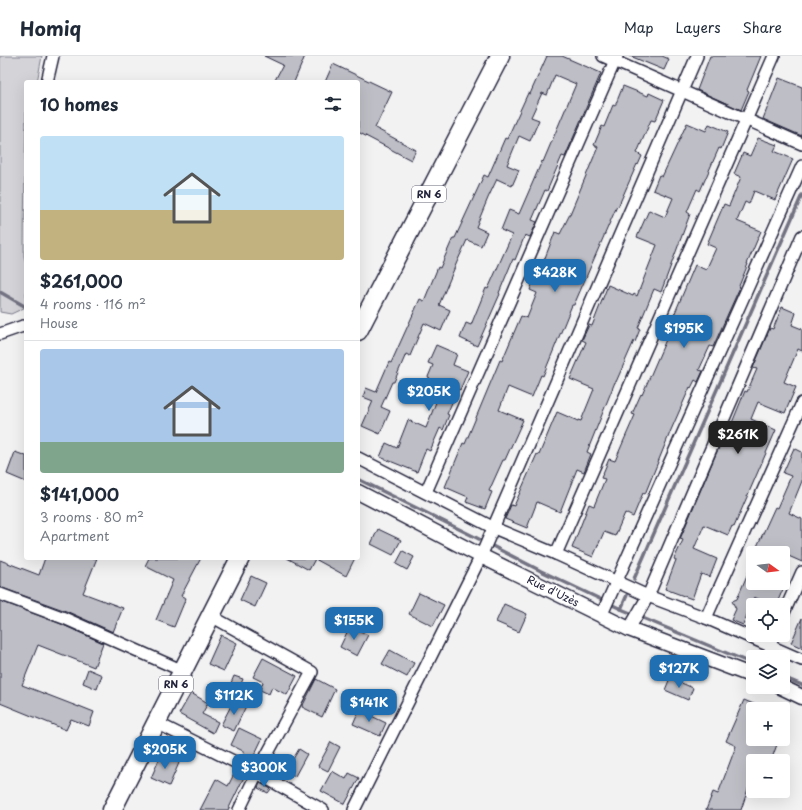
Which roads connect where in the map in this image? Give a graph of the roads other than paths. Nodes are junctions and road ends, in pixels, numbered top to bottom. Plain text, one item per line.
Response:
1 (53, 56) edge
2 (500, 56) edge
3 (603, 56) edge
4 (697, 56) edge
5 (774, 56) edge
6 (616, 59) edge
7 (47, 80) edge
8 (682, 91) junction
9 (746, 119) junction
10 (802, 144) edge
11 (802, 166) edge
12 (802, 236) edge
13 (24, 326) edge
14 (360, 327) edge
15 (1, 333) edge
16 (802, 403) edge
17 (360, 459) edge
18 (426, 492) junction
19 (360, 493) edge
20 (494, 528) junction
21 (556, 554) junction
22 (482, 556) junction
23 (239, 560) edge
24 (802, 572) edge
25 (617, 582) junction
26 (0, 594) edge
27 (648, 596) junction
28 (790, 599) edge
29 (602, 614) junction
30 (211, 616) junction
31 (706, 618) junction
32 (629, 629) junction
33 (771, 642) edge
34 (769, 646) junction
35 (802, 660) edge
36 (183, 671) junction
37 (746, 673) edge
38 (790, 691) edge
39 (802, 697) edge
40 (157, 723) junction
41 (257, 773) junction
42 (112, 810) edge
43 (239, 810) edge
44 (322, 810) edge
45 (354, 810) edge

1 - 7 street
2 - 14 main road, RN 6
3 - 6 street
4 - 8 street
5 - 9 street
6 - 8 street
6 - 18 street
8 - 9 street
8 - 20 street
9 - 10 street
9 - 21 street
11 - 25 street
12 - 27 street
13 - 15 street
16 - 31 street
17 - 18 street
18 - 20 street
19 - 22 street, Rue d'Uzès
20 - 21 street
20 - 22 street
21 - 25 street
22 - 29 street, Rue d'Uzès
22 - 45 street
23 - 30 main road, RN 6
24 - 28 street
25 - 27 street
25 - 29 street
26 - 36 street
27 - 31 street
27 - 32 street
29 - 32 street, Rue d'Uzès
30 - 36 main road, RN 6
30 - 41 street
31 - 34 street
32 - 37 street, Rue d'Uzès
33 - 34 street
34 - 35 street
36 - 40 main road, RN 6
38 - 39 street
40 - 41 street
40 - 42 main road, RN 6
41 - 43 street
41 - 44 street

